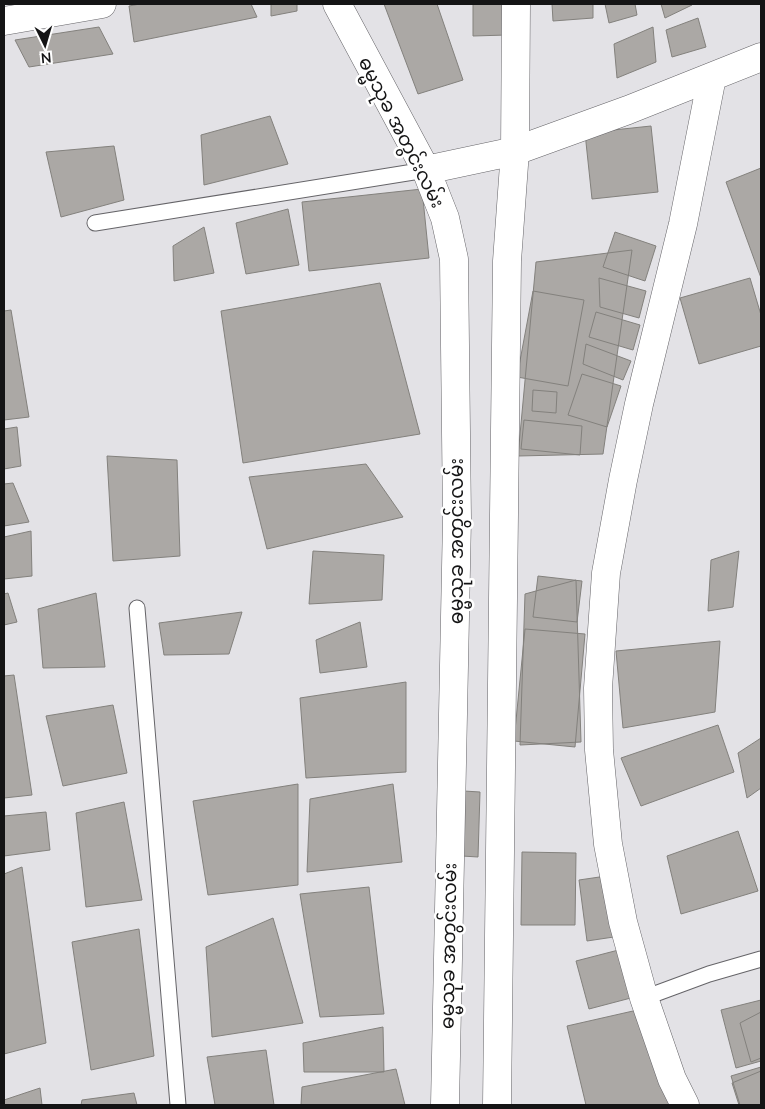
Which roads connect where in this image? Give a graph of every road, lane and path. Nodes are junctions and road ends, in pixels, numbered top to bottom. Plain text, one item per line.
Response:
1 (102, 4) edge
2 (337, 4) edge
3 (516, 4) edge
4 (4, 21) edge
5 (761, 57) edge
6 (712, 76) junction
7 (515, 151) junction
8 (426, 170) junction
9 (95, 223) dead end
10 (137, 608) dead end
11 (761, 959) edge
12 (644, 998) junction
13 (178, 1105) edge
14 (445, 1105) edge
15 (497, 1105) edge
16 (685, 1105) edge

1 - 4 street
2 - 8 street, ဓမ္မသုခ အတွင်းလမ်း
3 - 7 street
5 - 6 street
6 - 7 street
6 - 12 street
7 - 8 street
7 - 15 street
8 - 9 lane
8 - 14 street, ဓမ္မသုခ အတွင်းလမ်း
10 - 13 lane
11 - 12 lane
12 - 16 street

